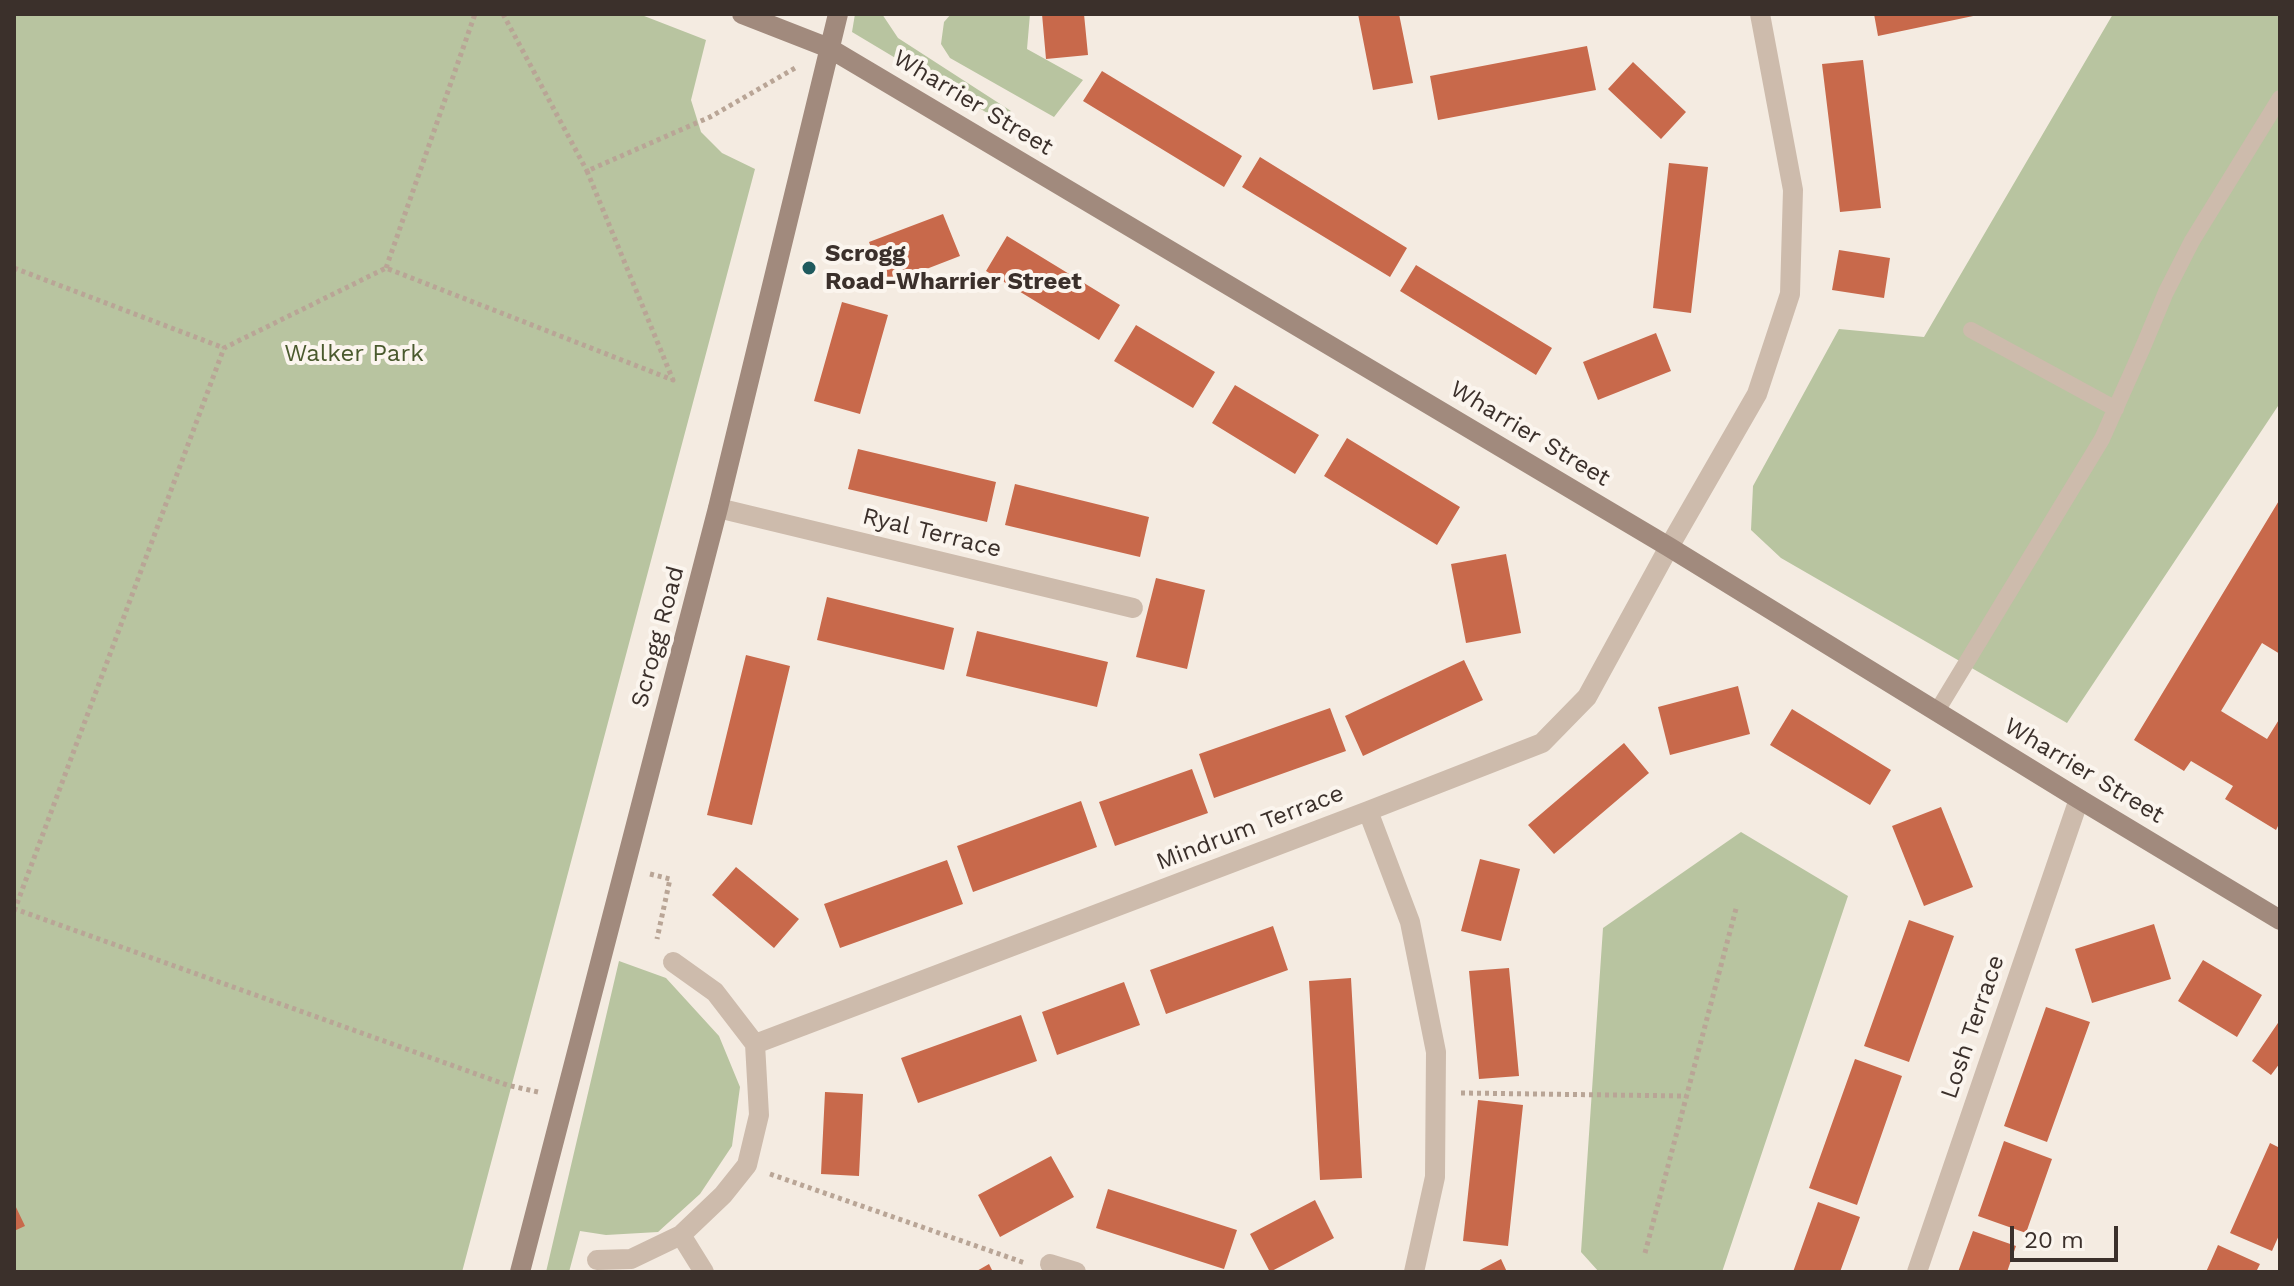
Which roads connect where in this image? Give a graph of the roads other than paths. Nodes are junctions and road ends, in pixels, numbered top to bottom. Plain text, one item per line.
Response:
1 (742, 14) edge
2 (838, 14) edge
3 (1760, 14) edge
4 (829, 48) junction
5 (2280, 98) edge
6 (1971, 330) dead end
7 (2116, 409) junction
8 (718, 508) junction
9 (1669, 547) junction
10 (1133, 608) dead end
11 (1937, 711) junction
12 (2079, 799) junction
13 (1368, 811) junction
14 (2280, 920) edge
15 (673, 962) road end
16 (755, 1044) junction
17 (681, 1235) junction
18 (597, 1260) dead end
19 (1050, 1264) road end
20 (520, 1272) edge
21 (704, 1272) edge
22 (1076, 1272) edge
23 (1414, 1272) edge
24 (1917, 1272) edge

1 - 4 street, Wharrier Street
2 - 4 street, Scrogg Road
3 - 9 street, Mindrum Terrace
4 - 8 street, Scrogg Road
4 - 9 street, Wharrier Street
5 - 7 lane
6 - 7 lane
7 - 11 lane
8 - 10 street, Ryal Terrace
8 - 20 street, Scrogg Road
9 - 11 street, Wharrier Street
9 - 13 street, Mindrum Terrace
11 - 12 street, Wharrier Street
12 - 14 street, Wharrier Street
12 - 24 street, Losh Terrace
13 - 16 street, Mindrum Terrace
13 - 23 street
15 - 16 street
16 - 17 street
17 - 18 street
17 - 21 street
19 - 22 street

